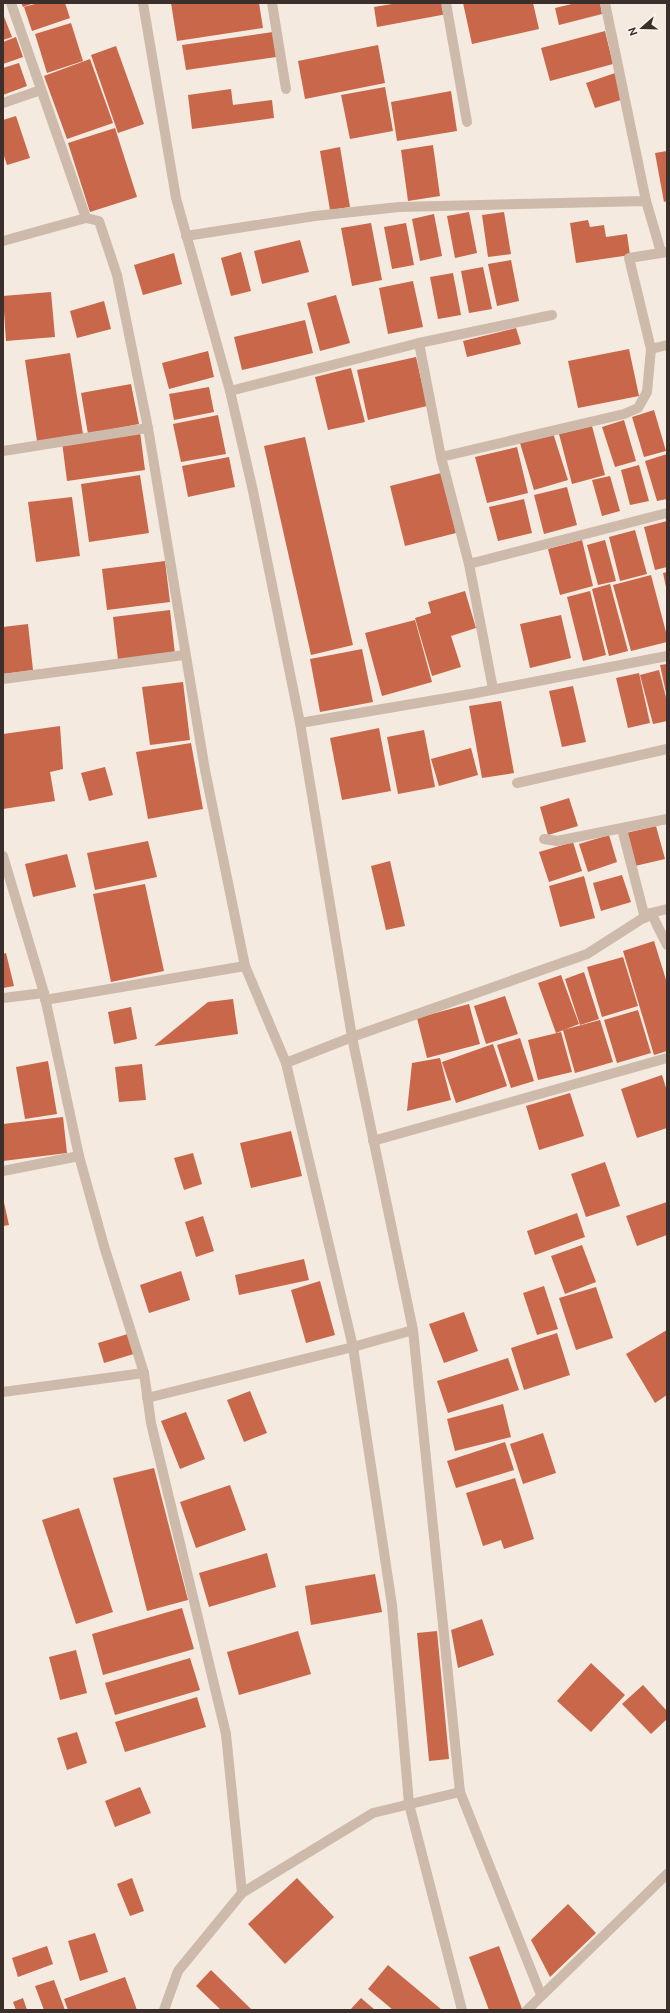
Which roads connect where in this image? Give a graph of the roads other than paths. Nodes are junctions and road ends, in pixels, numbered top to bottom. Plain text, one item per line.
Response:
1 (11, 3) edge
2 (143, 3) edge
3 (272, 3) edge
4 (446, 3) edge
5 (605, 3) edge
6 (286, 89) dead end
7 (41, 90) junction
8 (3, 103) edge
9 (467, 122) dead end
10 (646, 200) junction
11 (86, 218) junction
12 (186, 236) junction
13 (3, 241) edge
14 (664, 252) edge
15 (552, 315) dead end
16 (419, 343) junction
17 (667, 345) edge
18 (651, 349) junction
19 (230, 391) junction
20 (148, 428) junction
21 (3, 451) edge
22 (441, 457) junction
23 (667, 513) edge
24 (469, 564) junction
25 (184, 654) junction
26 (667, 656) edge
27 (3, 679) edge
28 (493, 689) junction
29 (300, 723) junction
30 (667, 749) edge
31 (517, 783) dead end
32 (667, 819) edge
33 (622, 828) junction
34 (544, 839) dead end
35 (3, 856) edge
36 (667, 909) edge
37 (648, 915) junction
38 (667, 945) edge
39 (245, 966) junction
40 (44, 996) junction
41 (3, 998) edge
42 (352, 1037) junction
43 (667, 1058) edge
44 (286, 1063) junction
45 (373, 1141) junction
46 (79, 1156) junction
47 (3, 1171) edge
48 (413, 1330) junction
49 (353, 1347) junction
50 (144, 1373) junction
51 (3, 1392) edge
52 (147, 1398) junction
53 (460, 1792) junction
54 (409, 1804) junction
55 (667, 1874) edge
56 (242, 1893) junction
57 (541, 1995) junction
58 (529, 2009) edge
59 (164, 2010) edge
60 (462, 2010) edge

1 - 7 street
2 - 12 street
3 - 6 street
4 - 9 street
5 - 10 street
7 - 8 street
7 - 11 street
10 - 12 street
10 - 14 street
11 - 13 street
11 - 20 street
12 - 19 street
14 - 18 street
15 - 16 street
16 - 19 street
16 - 22 street
17 - 18 street
18 - 22 street
19 - 29 street
20 - 21 street
20 - 25 street
22 - 24 street
23 - 24 street
24 - 28 street
25 - 27 street
25 - 39 street
26 - 28 street
28 - 29 street
29 - 42 street
30 - 31 street
32 - 33 street
33 - 34 street
33 - 37 street
35 - 40 street
36 - 37 street
37 - 38 street
37 - 42 street
39 - 40 street
39 - 44 street
40 - 41 street
40 - 46 street
42 - 44 street
42 - 45 street
43 - 45 street
44 - 49 street
45 - 48 street
46 - 47 street
46 - 50 street
48 - 49 street
48 - 53 street
49 - 52 street
49 - 54 street
50 - 51 street
50 - 52 street
52 - 56 street
53 - 54 street
53 - 57 street
54 - 56 street
54 - 60 street
55 - 57 street
56 - 59 street
57 - 58 street

